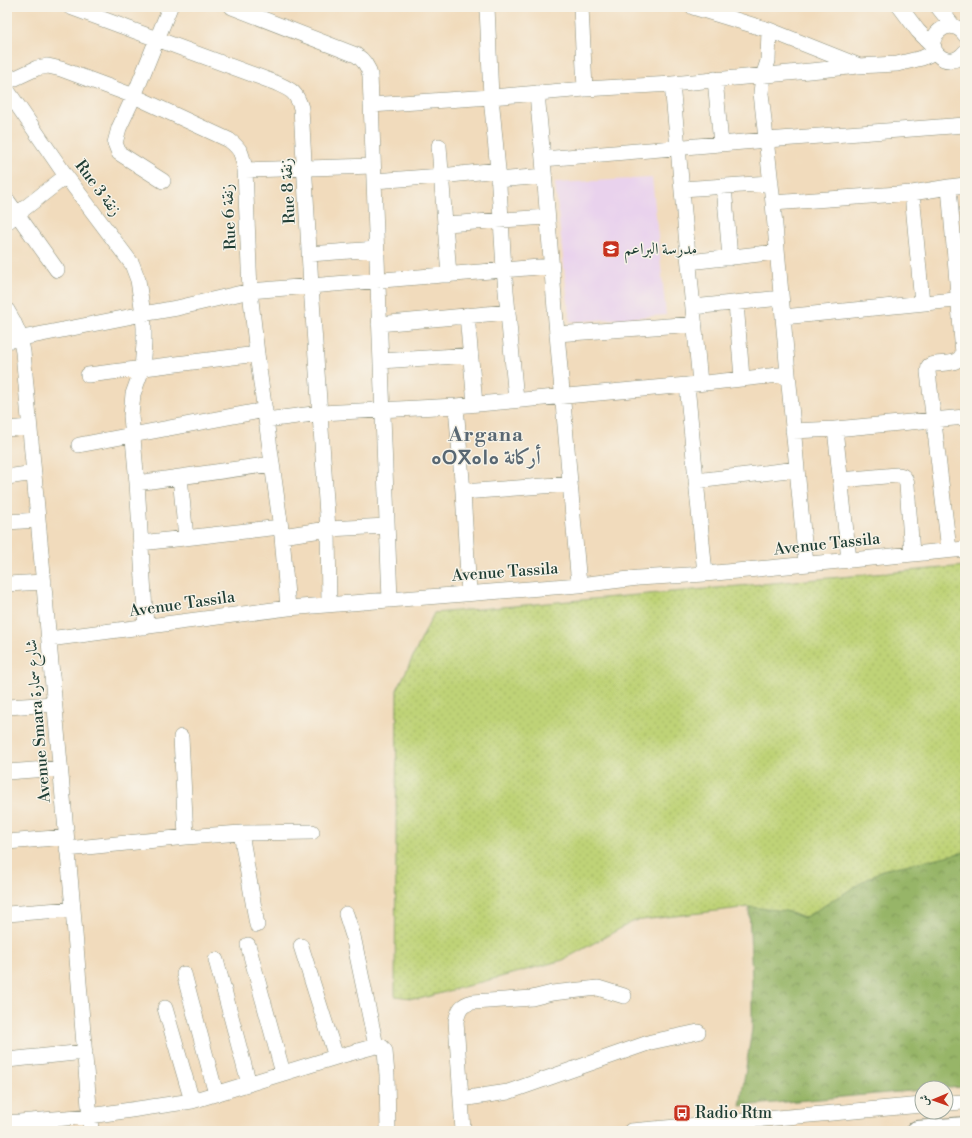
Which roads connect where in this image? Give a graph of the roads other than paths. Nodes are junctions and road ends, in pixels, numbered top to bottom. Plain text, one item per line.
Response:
1 (70, 7) edge
2 (170, 7) edge
3 (232, 7) edge
4 (487, 7) edge
5 (581, 7) edge
6 (695, 7) edge
7 (900, 7) edge
8 (938, 7) edge
9 (960, 29) edge
10 (769, 30) junction
11 (157, 40) junction
12 (935, 50) junction
13 (965, 53) edge
14 (858, 66) junction
15 (764, 76) junction
16 (715, 80) junction
17 (7, 82) edge
18 (672, 84) junction
19 (585, 89) junction
20 (7, 90) edge
21 (537, 93) junction
22 (134, 96) junction
23 (491, 97) junction
24 (371, 105) junction
25 (965, 125) edge
26 (766, 140) junction
27 (721, 144) junction
28 (439, 146) dead end
29 (678, 148) junction
30 (543, 159) junction
31 (373, 166) junction
32 (305, 168) junction
33 (245, 170) junction
34 (498, 175) junction
35 (66, 176) junction
36 (441, 176) junction
37 (544, 176) junction
38 (163, 181) dead end
39 (374, 181) junction
40 (771, 183) junction
41 (724, 186) junction
42 (965, 186) edge
43 (949, 187) junction
44 (682, 189) junction
45 (912, 193) junction
46 (7, 200) edge
47 (773, 203) junction
48 (547, 217) junction
49 (12, 218) edge
50 (501, 220) junction
51 (446, 224) junction
52 (376, 249) junction
53 (777, 252) junction
54 (310, 254) junction
55 (730, 258) junction
56 (689, 262) junction
57 (551, 266) junction
58 (504, 269) junction
59 (57, 270) dead end
60 (449, 275) junction
61 (378, 280) junction
62 (311, 286) junction
63 (250, 291) junction
64 (781, 298) junction
65 (962, 299) edge
66 (736, 303) junction
67 (922, 304) junction
68 (693, 307) junction
69 (7, 310) edge
70 (508, 312) junction
71 (143, 314) junction
72 (467, 315) junction
73 (783, 317) junction
74 (379, 324) junction
75 (695, 324) junction
76 (557, 334) junction
77 (14, 340) edge
78 (257, 354) junction
79 (471, 355) junction
80 (381, 361) junction
81 (142, 369) junction
82 (788, 374) junction
83 (88, 376) dead end
84 (742, 378) junction
85 (694, 384) junction
86 (562, 396) junction
87 (516, 400) junction
88 (475, 404) junction
89 (456, 406) junction
90 (383, 409) junction
91 (321, 413) junction
92 (265, 415) junction
93 (965, 417) edge
94 (934, 420) junction
95 (29, 427) junction
96 (7, 429) edge
97 (835, 429) junction
98 (794, 431) junction
99 (133, 434) junction
100 (79, 445) dead end
101 (272, 464) junction
102 (797, 468) junction
103 (34, 473) junction
104 (7, 477) edge
105 (180, 477) junction
106 (841, 480) junction
107 (696, 481) junction
108 (137, 483) junction
109 (570, 484) junction
110 (463, 492) junction
111 (38, 520) junction
112 (7, 522) edge
113 (387, 526) junction
114 (328, 529) junction
115 (281, 532) junction
116 (186, 538) junction
117 (141, 543) junction
118 (965, 548) edge
119 (949, 550) junction
120 (912, 554) junction
121 (849, 560) junction
122 (806, 564) junction
123 (706, 574) junction
124 (44, 582) junction
125 (7, 584) edge
126 (579, 585) junction
127 (468, 593) junction
128 (390, 600) junction
129 (329, 604) junction
130 (288, 608) junction
131 (146, 627) junction
132 (49, 639) junction
133 (54, 704) junction
134 (7, 707) edge
135 (181, 737) dead end
136 (60, 768) junction
137 (7, 772) edge
138 (312, 832) dead end
139 (241, 833) junction
140 (186, 837) junction
141 (7, 842) edge
142 (67, 843) junction
143 (73, 909) junction
144 (7, 914) edge
145 (346, 914) dead end
146 (257, 924) dead end
147 (248, 945) dead end
148 (301, 946) dead end
149 (216, 960) dead end
150 (184, 974) dead end
151 (624, 996) dead end
152 (165, 1008) dead end
153 (698, 1032) dead end
154 (376, 1046) junction
155 (85, 1052) junction
156 (336, 1057) junction
157 (7, 1060) edge
158 (283, 1073) junction
159 (249, 1084) junction
160 (216, 1094) junction
161 (461, 1099) junction
162 (192, 1101) junction
163 (965, 1102) edge
164 (954, 1103) edge
165 (914, 1106) edge
166 (90, 1116) junction
167 (7, 1123) edge
168 (965, 1127) edge
169 (91, 1131) edge
170 (388, 1131) edge
171 (463, 1131) edge
172 (631, 1131) edge
173 (917, 1131) edge

1 - 11 street, Rue 8 زنقة
2 - 11 street
3 - 24 street
4 - 23 street
5 - 19 street
6 - 10 street
7 - 12 street
8 - 9 street
9 - 12 street
10 - 14 street
10 - 15 street
11 - 22 street
11 - 32 street, Rue 8 زنقة
12 - 13 street
12 - 14 street
14 - 15 street
15 - 16 street
15 - 26 street
16 - 18 street
16 - 27 street
17 - 22 street, Rue 6 زنقة
18 - 19 street
18 - 29 street
19 - 21 street
20 - 35 street, Rue 3 زنقة
21 - 23 street
21 - 30 street
22 - 33 street, Rue 6 زنقة
22 - 38 street
23 - 24 street
23 - 34 street
24 - 31 street
25 - 26 street
26 - 27 street
26 - 40 street
27 - 29 street
28 - 36 street
29 - 30 street
29 - 44 street
30 - 37 street
31 - 32 street
31 - 39 street
32 - 33 street
32 - 54 street, Rue 8 زنقة
33 - 63 street, Rue 6 زنقة
34 - 36 street
34 - 37 street
34 - 50 street
35 - 49 street
35 - 71 street, Rue 3 زنقة
36 - 39 street
36 - 51 street
37 - 48 street
39 - 52 street
40 - 41 street
40 - 47 street
41 - 44 street
41 - 55 street
42 - 43 street
43 - 45 street
43 - 65 street
44 - 56 street
45 - 47 street
45 - 67 street
46 - 49 street
47 - 53 street
48 - 50 street
48 - 57 street
49 - 59 street
50 - 51 street
50 - 58 street
51 - 60 street
52 - 54 street
52 - 61 street
53 - 55 street
53 - 64 street
54 - 62 street, Rue 8 زنقة
55 - 56 street
56 - 68 street
57 - 58 street
57 - 76 street
58 - 60 street
58 - 70 street
60 - 61 street
61 - 62 street
61 - 74 street
62 - 63 street
62 - 91 street, Rue 8 زنقة
63 - 71 street
63 - 78 street, Rue 6 زنقة
64 - 66 street
64 - 73 street
65 - 67 street
65 - 94 street
66 - 68 street
66 - 84 street
67 - 73 street
68 - 75 street
69 - 77 street, Avenue Smara شارع سمارة
70 - 72 street
70 - 87 street
71 - 77 street
71 - 81 street, Rue 3 زنقة
72 - 74 street
72 - 79 street
73 - 82 street
74 - 80 street
75 - 76 street
75 - 85 street
76 - 86 street
77 - 95 street, Avenue Smara شارع سمارة
78 - 81 street
78 - 92 street, Rue 6 زنقة
79 - 80 street
79 - 88 street
80 - 90 street
81 - 83 street
81 - 99 street, Rue 3 زنقة
82 - 84 street
82 - 98 street
84 - 85 street
85 - 86 street
85 - 107 street
86 - 87 street
86 - 109 street
87 - 88 street
88 - 89 street
89 - 90 street
89 - 110 street
90 - 91 street
90 - 113 street
91 - 92 street
91 - 114 street, Rue 8 زنقة
92 - 99 street
92 - 101 street, Rue 6 زنقة
93 - 94 street
94 - 97 street
94 - 119 street
95 - 96 street
95 - 103 street, Avenue Smara شارع سمارة
97 - 98 street
97 - 106 street
98 - 102 street
99 - 100 street
99 - 108 street, Rue 3 زنقة
101 - 105 street
101 - 115 street, Rue 6 زنقة
102 - 107 street
102 - 122 street
103 - 104 street
103 - 111 street, Avenue Smara شارع سمارة
105 - 108 street
105 - 116 street
106 - 120 street
106 - 121 street
107 - 123 street
108 - 117 street, Rue 3 زنقة
109 - 110 street
109 - 126 street
110 - 127 street
111 - 112 street
111 - 124 street, Avenue Smara شارع سمارة
113 - 114 street
113 - 128 street
114 - 115 street
114 - 129 street, Rue 8 زنقة
115 - 116 street
115 - 130 street, Rue 6 زنقة
116 - 117 street
117 - 131 street, Rue 3 زنقة
118 - 119 street, Avenue Tassila
119 - 120 street, Avenue Tassila
120 - 121 street, Avenue Tassila
121 - 122 street, Avenue Tassila
122 - 123 street, Avenue Tassila
123 - 126 street, Avenue Tassila
124 - 125 street
124 - 132 street, Avenue Smara شارع سمارة
126 - 127 street, Avenue Tassila
127 - 128 street, Avenue Tassila
128 - 129 street, Avenue Tassila
129 - 130 street, Avenue Tassila
130 - 131 street, Avenue Tassila
131 - 132 street, Avenue Tassila
132 - 133 street, Avenue Smara شارع سمارة
133 - 134 street
133 - 136 street, Avenue Smara شارع سمارة
135 - 140 street
136 - 137 street
136 - 142 street, Avenue Smara شارع سمارة
138 - 139 street
139 - 140 street
139 - 146 street
140 - 142 street
141 - 142 street
142 - 143 street, Avenue Smara شارع سمارة
143 - 144 street
143 - 155 street, Avenue Smara شارع سمارة
145 - 154 street
147 - 158 street
148 - 156 street
149 - 159 street
150 - 160 street
151 - 161 street
152 - 162 street
153 - 161 street
154 - 156 street
154 - 170 street
155 - 157 street
155 - 166 street, Avenue Smara شارع سمارة
156 - 158 street
158 - 159 street
159 - 160 street
160 - 162 street
161 - 171 street
162 - 166 street
163 - 164 street
165 - 172 street
166 - 167 street
166 - 169 street, Avenue Smara شارع سمارة
168 - 173 main road

